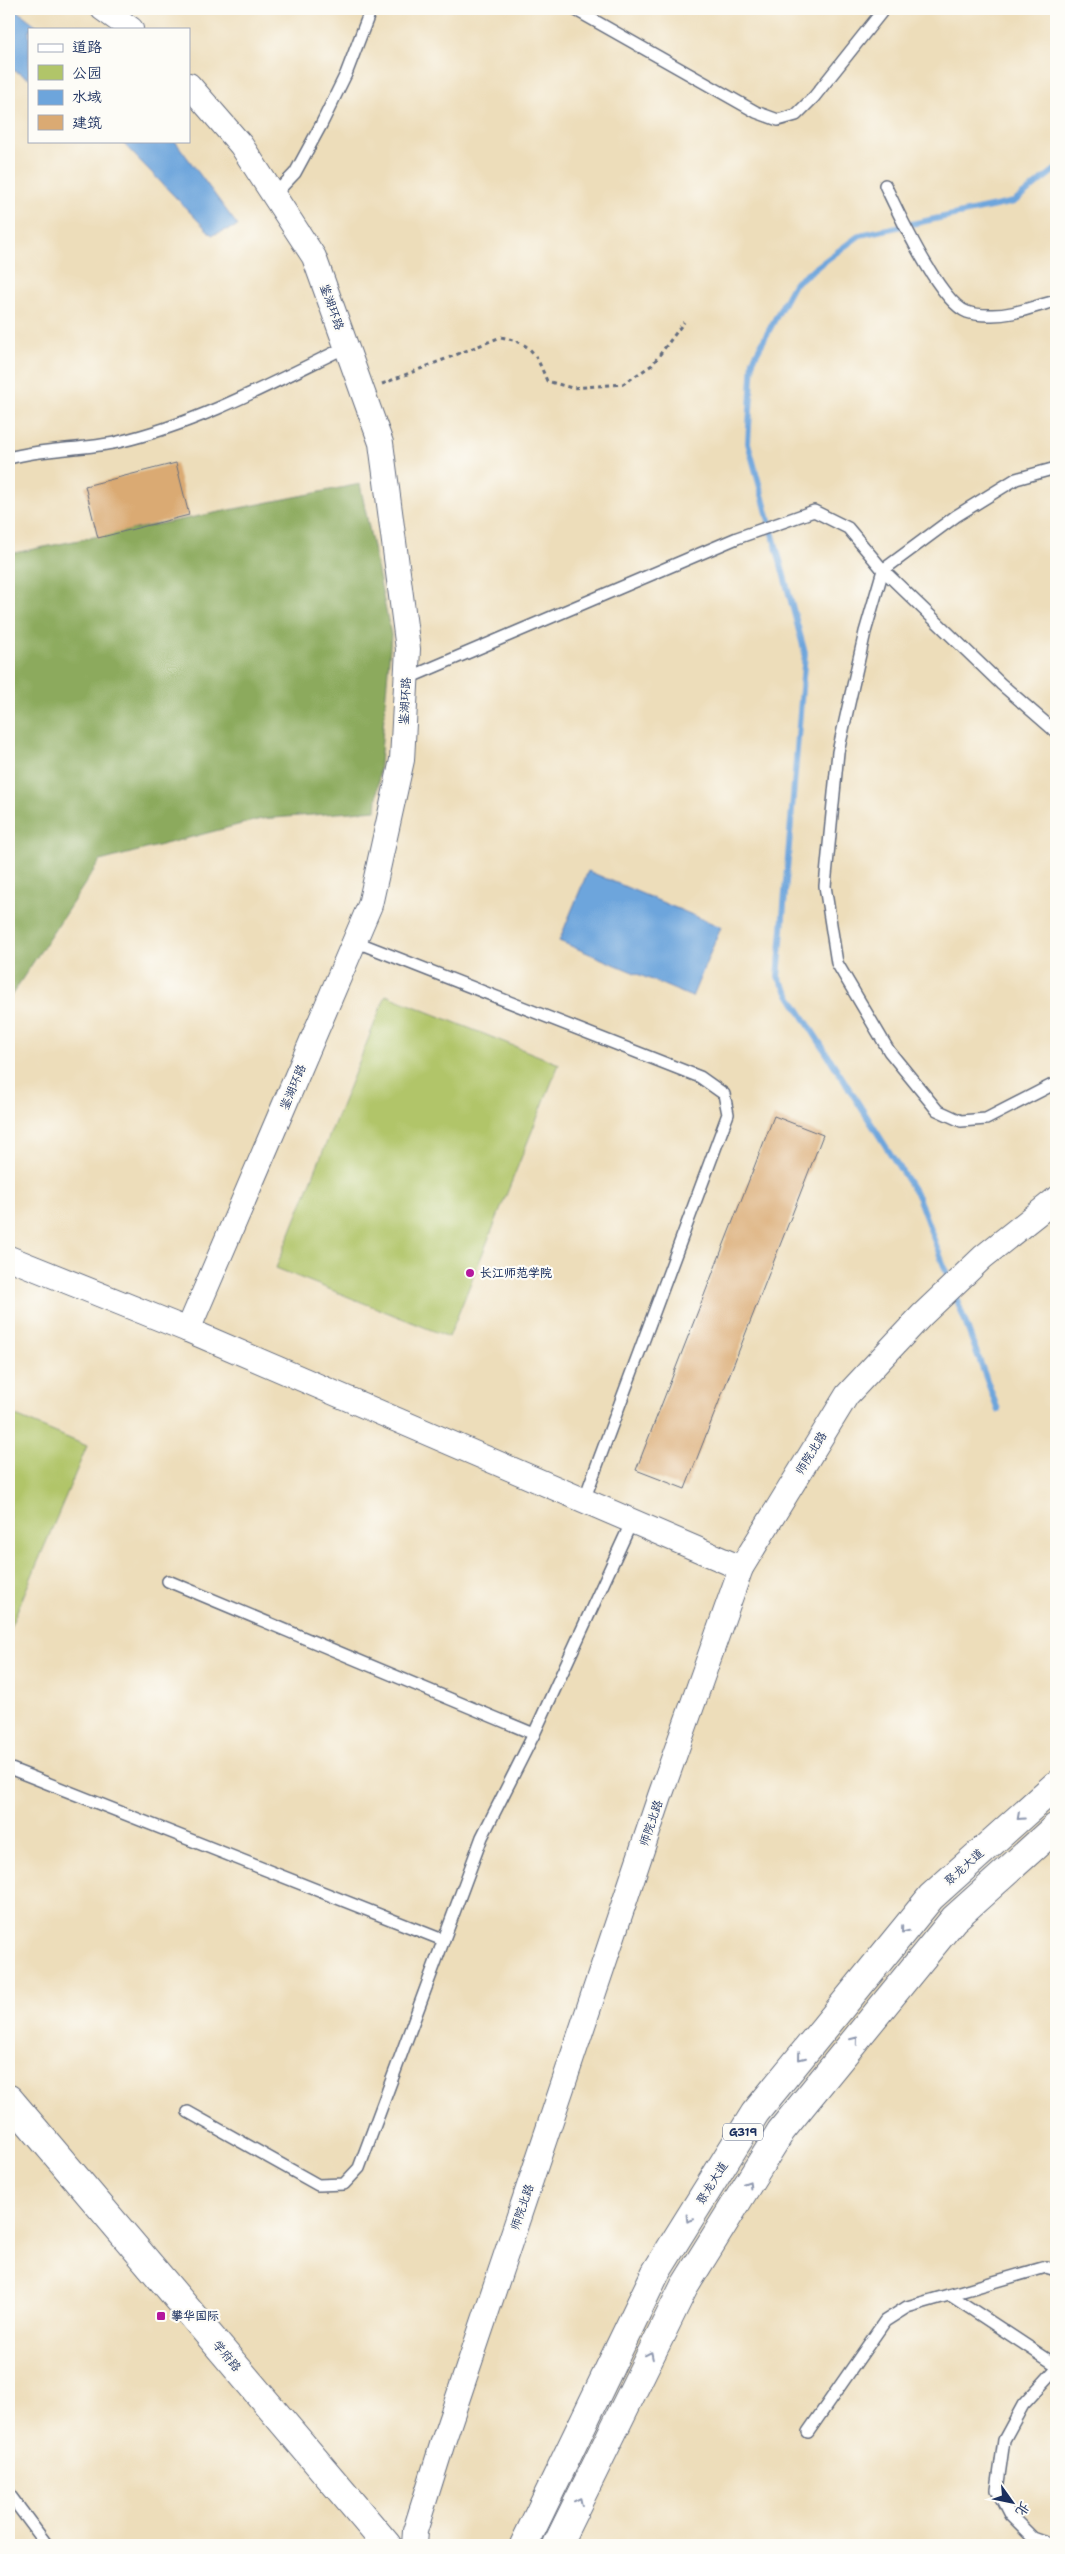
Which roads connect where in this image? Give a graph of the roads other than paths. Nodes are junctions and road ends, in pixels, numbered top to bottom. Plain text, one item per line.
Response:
1 (103, 9) edge
2 (371, 9) edge
3 (574, 9) edge
4 (884, 9) edge
5 (130, 28) edge
6 (190, 87) edge
7 (885, 185) dead end
8 (274, 195) junction
9 (1056, 301) edge
10 (346, 347) junction
11 (9, 458) edge
12 (1056, 468) edge
13 (884, 570) junction
14 (406, 679) junction
15 (1056, 732) edge
16 (354, 941) junction
17 (1056, 1083) edge
18 (1056, 1199) edge
19 (9, 1258) edge
20 (188, 1330) junction
21 (584, 1500) junction
22 (632, 1521) junction
23 (741, 1568) junction
24 (168, 1581) dead end
25 (534, 1734) junction
26 (9, 1768) edge
27 (1056, 1785) edge
28 (1056, 1827) edge
29 (443, 1940) junction
30 (9, 2099) edge
31 (188, 2112) dead end
32 (1056, 2270) edge
33 (950, 2295) junction
34 (1056, 2365) edge
35 (1056, 2369) edge
36 (808, 2432) dead end
37 (9, 2494) edge
38 (47, 2545) edge
39 (387, 2545) edge
40 (414, 2545) edge
41 (524, 2545) edge
42 (557, 2545) edge
43 (1053, 2545) edge

1 - 5 street
2 - 8 lane
3 - 4 lane
6 - 8 street, 鉴湖环路
7 - 9 lane
8 - 10 street, 鉴湖环路
10 - 11 lane
10 - 14 street, 鉴湖环路
12 - 13 lane
13 - 14 lane
13 - 15 lane
13 - 17 lane
14 - 16 street, 鉴湖环路
16 - 20 street, 鉴湖环路
16 - 21 lane
18 - 23 street, 师院北路
19 - 20 street
20 - 21 street
21 - 22 street
22 - 23 street
22 - 25 lane
23 - 40 street, 师院北路
24 - 25 lane
25 - 29 lane
26 - 29 lane
27 -> 41 main road, 聚龙大道 / G319
42 -> 28 main road, G319
29 - 31 lane
30 - 39 main road, 学府路
32 - 33 lane
33 - 34 lane
33 - 36 lane
35 - 43 lane
37 - 38 lane

